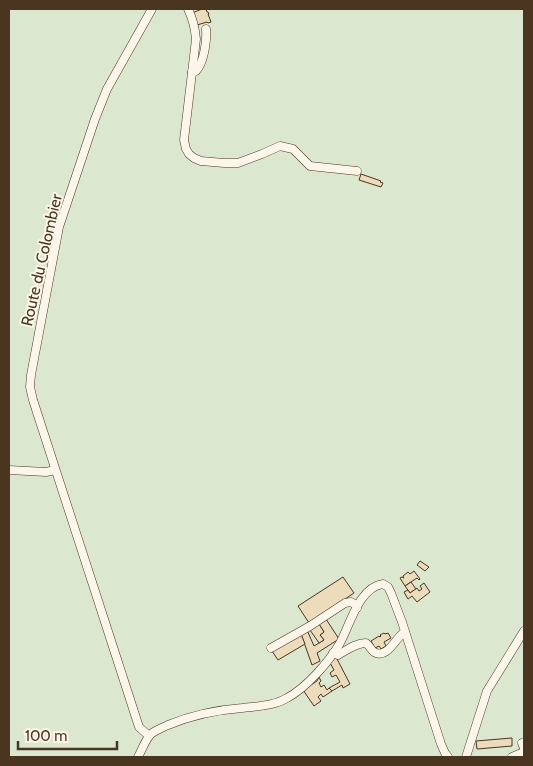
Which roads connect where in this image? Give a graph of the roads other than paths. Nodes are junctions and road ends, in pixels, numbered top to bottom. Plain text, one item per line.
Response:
1 (152, 9) edge
2 (188, 9) edge
3 (206, 28) dead end
4 (192, 72) junction
5 (357, 171) dead end
6 (9, 470) edge
7 (55, 470) junction
8 (371, 588) junction
9 (345, 603) junction
10 (356, 608) junction
11 (524, 631) edge
12 (405, 632) junction
13 (271, 648) dead end
14 (333, 653) junction
15 (149, 736) junction
16 (524, 752) edge
17 (138, 757) edge
18 (448, 757) edge
19 (466, 757) edge
20 (512, 757) edge

1 - 7 street, Route du Colombier
2 - 4 street
3 - 4 street
4 - 5 street
6 - 7 street
7 - 15 street, Route du Colombier
8 - 9 street
8 - 10 street
8 - 12 street
9 - 10 street
9 - 13 street
10 - 14 street
11 - 19 street
12 - 14 street
12 - 18 street
14 - 15 street
15 - 17 street
16 - 20 street

